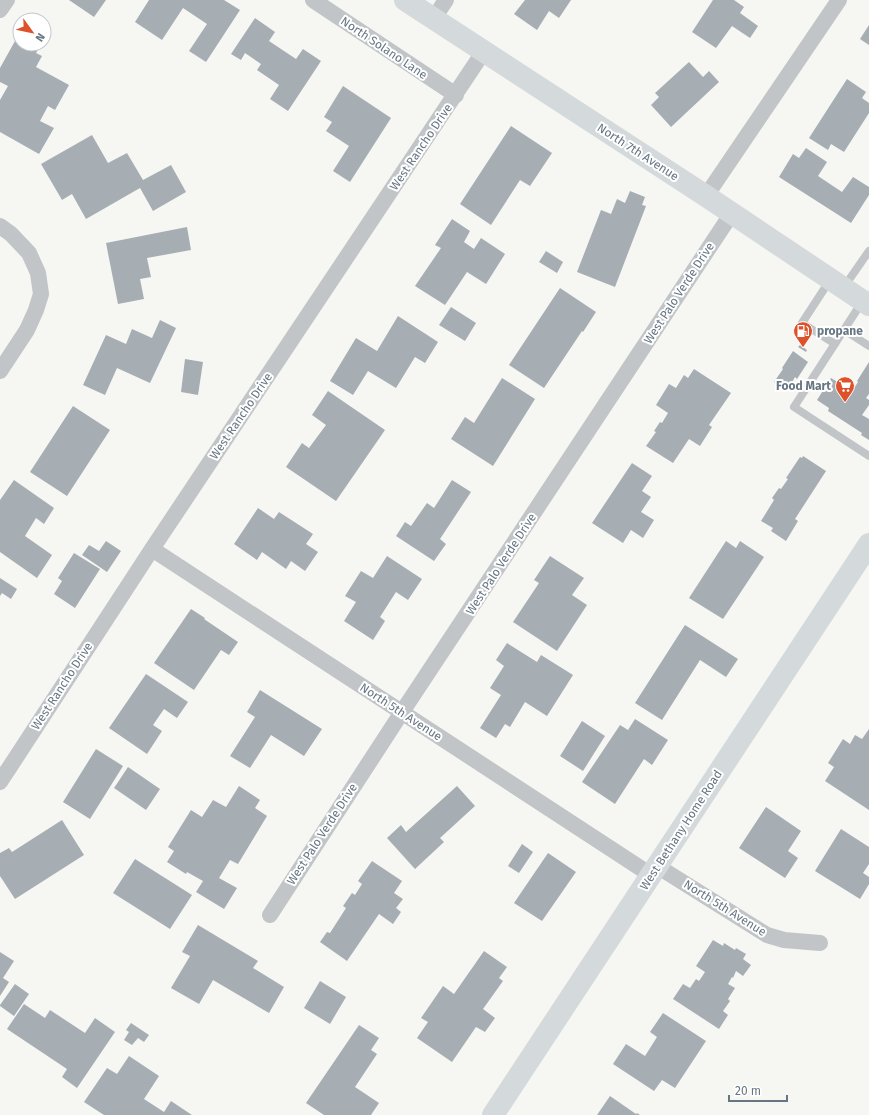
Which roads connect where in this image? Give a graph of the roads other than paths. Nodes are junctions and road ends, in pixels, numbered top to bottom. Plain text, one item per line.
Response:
1 (7, 0) edge
2 (312, 0) edge
3 (405, 0) edge
4 (446, 0) edge
5 (839, 0) edge
6 (0, 10) edge
7 (434, 18) junction
8 (484, 51) junction
9 (456, 95) junction
10 (706, 196) junction
11 (732, 213) junction
12 (0, 226) edge
13 (869, 251) edge
14 (837, 284) junction
15 (866, 303) edge
16 (844, 330) junction
17 (834, 344) junction
18 (869, 346) edge
19 (0, 371) edge
20 (869, 456) edge
21 (869, 544) edge
22 (152, 549) junction
23 (402, 712) junction
24 (0, 782) edge
25 (654, 870) junction
26 (270, 915) dead end
27 (820, 943) dead end
28 (493, 1115) edge

1 - 6 street
2 - 9 street, North Solano Lane
3 - 7 main road, North 7th Avenue
4 - 7 street
5 - 10 street
7 - 8 main road, North 7th Avenue
8 - 9 street, West Rancho Drive
8 - 10 main road, North 7th Avenue
9 - 22 street, West Rancho Drive
10 - 11 main road, North 7th Avenue
11 - 14 main road, North 7th Avenue
11 - 23 street, West Palo Verde Drive
12 - 19 street
13 - 14 lane
14 - 15 main road, North 7th Avenue
14 - 17 lane
15 - 16 lane
16 - 17 lane
16 - 18 lane
17 - 20 lane
21 - 25 main road, West Bethany Home Road
22 - 23 street, North 5th Avenue
22 - 24 street, West Rancho Drive
23 - 25 street, North 5th Avenue
23 - 26 street, West Palo Verde Drive
25 - 27 street, North 5th Avenue
25 - 28 main road, West Bethany Home Road

